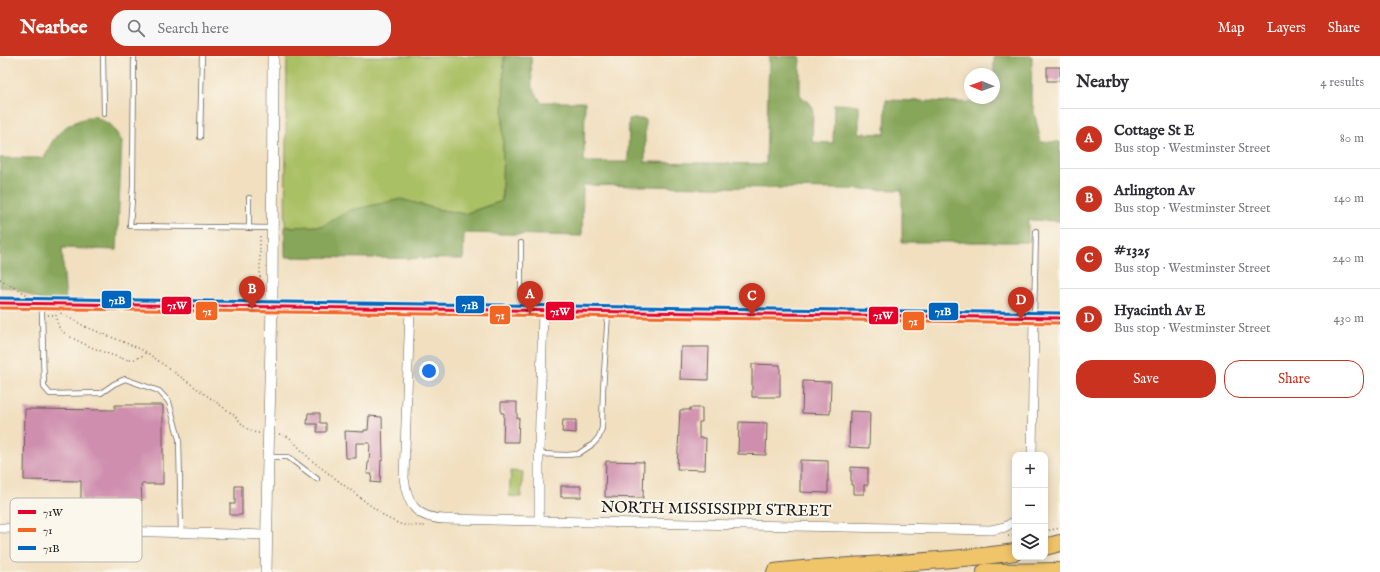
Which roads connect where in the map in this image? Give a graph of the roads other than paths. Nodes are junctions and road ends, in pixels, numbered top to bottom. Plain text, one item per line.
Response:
1 (103, 56) edge
2 (134, 56) edge
3 (202, 56) edge
4 (273, 56) edge
5 (104, 114) dead end
6 (200, 137) dead end
7 (249, 198) dead end
8 (248, 228) junction
9 (272, 228) junction
10 (1036, 231) dead end
11 (521, 243) dead end
12 (0, 303) edge
13 (272, 306) junction
14 (410, 308) junction
15 (42, 309) junction
16 (521, 310) junction
17 (543, 311) junction
18 (608, 311) junction
19 (1034, 317) junction
20 (1060, 318) edge
21 (1032, 452) edge
22 (539, 454) junction
23 (268, 457) junction
24 (317, 478) dead end
25 (539, 521) junction
26 (1012, 523) edge
27 (0, 528) edge
28 (10, 528) edge
29 (142, 532) edge
30 (181, 533) junction
31 (267, 535) junction
32 (1060, 544) edge
33 (1048, 546) edge
34 (1012, 552) edge
35 (1060, 571) edge
36 (266, 572) edge
37 (775, 572) edge
38 (985, 572) edge

1 - 5 lane
2 - 8 lane
3 - 6 lane
4 - 9 street
7 - 8 lane
8 - 9 lane
9 - 13 street
10 - 19 lane
11 - 16 lane
12 - 15 street
13 - 14 street
13 - 15 street
13 - 23 street
14 - 16 street
14 - 25 street, NORTH MISSISSIPPI STREET
15 - 30 lane
16 - 17 street
17 - 18 street
17 - 22 street
18 - 19 street
18 - 22 lane
19 - 20 street
19 - 21 street
22 - 25 street
23 - 24 lane
23 - 31 street
25 - 26 street, NORTH MISSISSIPPI STREET
27 - 28 street
29 - 30 street
30 - 31 street
31 - 36 street
32 - 33 highway
34 - 37 highway
35 - 38 highway

